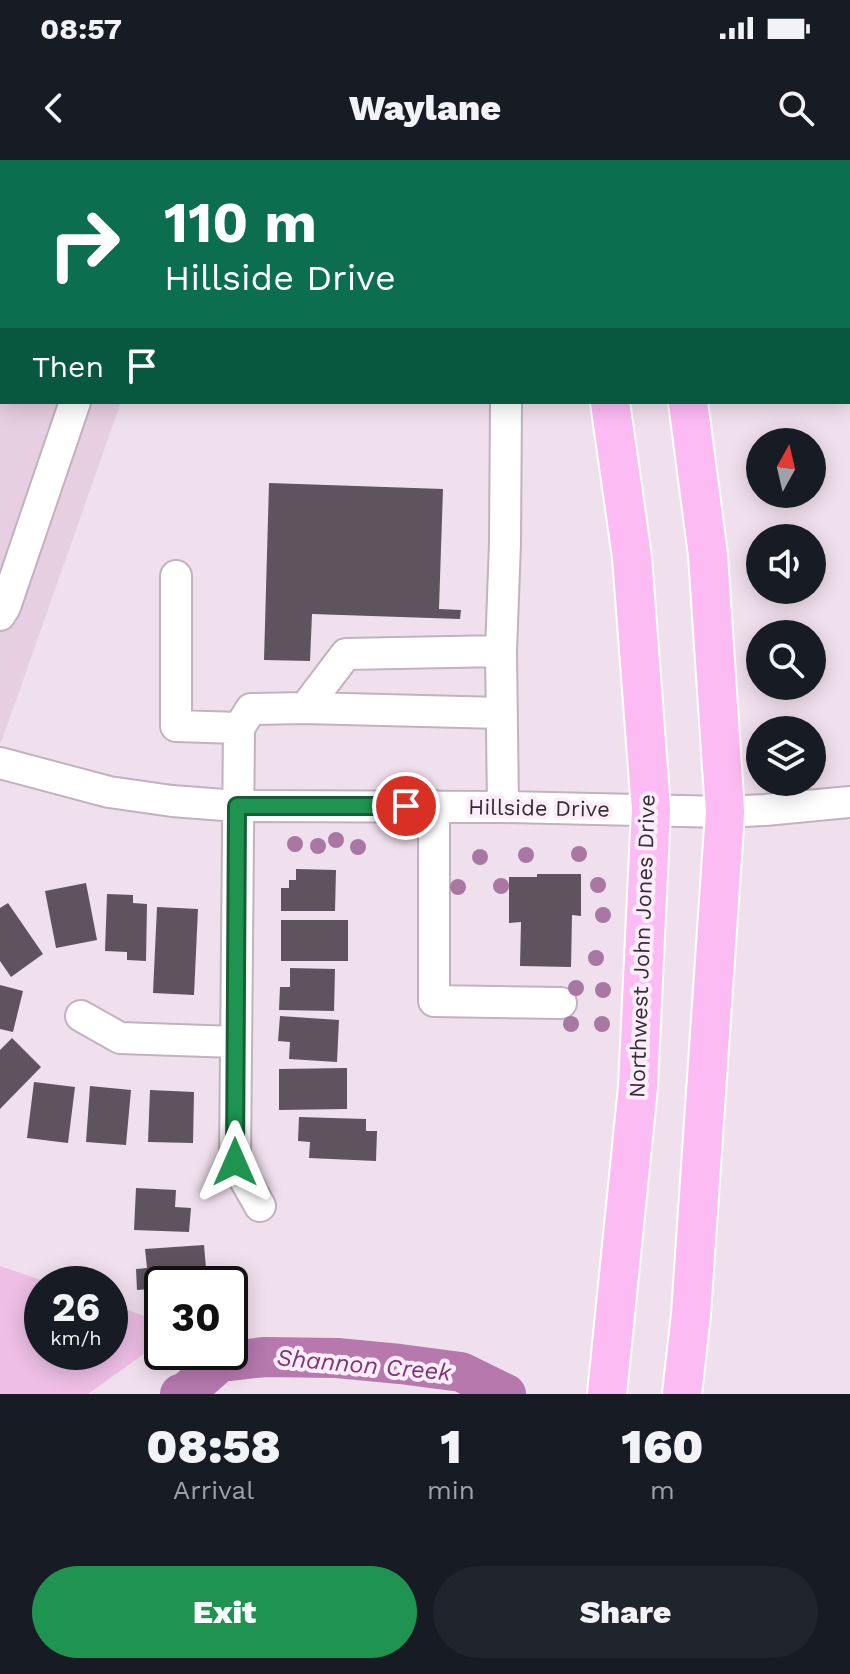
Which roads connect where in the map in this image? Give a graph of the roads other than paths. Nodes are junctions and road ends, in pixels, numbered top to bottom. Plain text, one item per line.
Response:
1 (74, 404) edge
2 (506, 404) edge
3 (610, 404) edge
4 (688, 404) edge
5 (176, 576) dead end
6 (0, 615) edge
7 (501, 651) junction
8 (305, 708) junction
9 (501, 713) junction
10 (239, 728) junction
11 (0, 763) edge
12 (850, 802) edge
13 (237, 806) junction
14 (434, 806) junction
15 (503, 807) junction
16 (651, 809) junction
17 (725, 812) junction
18 (561, 1003) dead end
19 (81, 1016) dead end
20 (235, 1042) junction
21 (260, 1206) dead end
22 (607, 1394) edge
23 (682, 1394) edge

1 - 6 street
2 - 7 street
3 - 16 main road, Northwest John Jones Drive
4 - 17 main road
5 - 10 street
7 - 8 street
7 - 9 street
8 - 9 street
8 - 10 street
9 - 15 street
10 - 13 street
11 - 13 street, Hillside Drive
12 - 17 street, Hillside Drive
13 - 14 street, Hillside Drive
13 - 20 street
14 - 15 street, Hillside Drive
14 - 18 street
15 - 16 street, Hillside Drive
16 - 17 street, Hillside Drive
16 - 22 main road, Northwest John Jones Drive
17 - 23 main road
19 - 20 street
20 - 21 street

